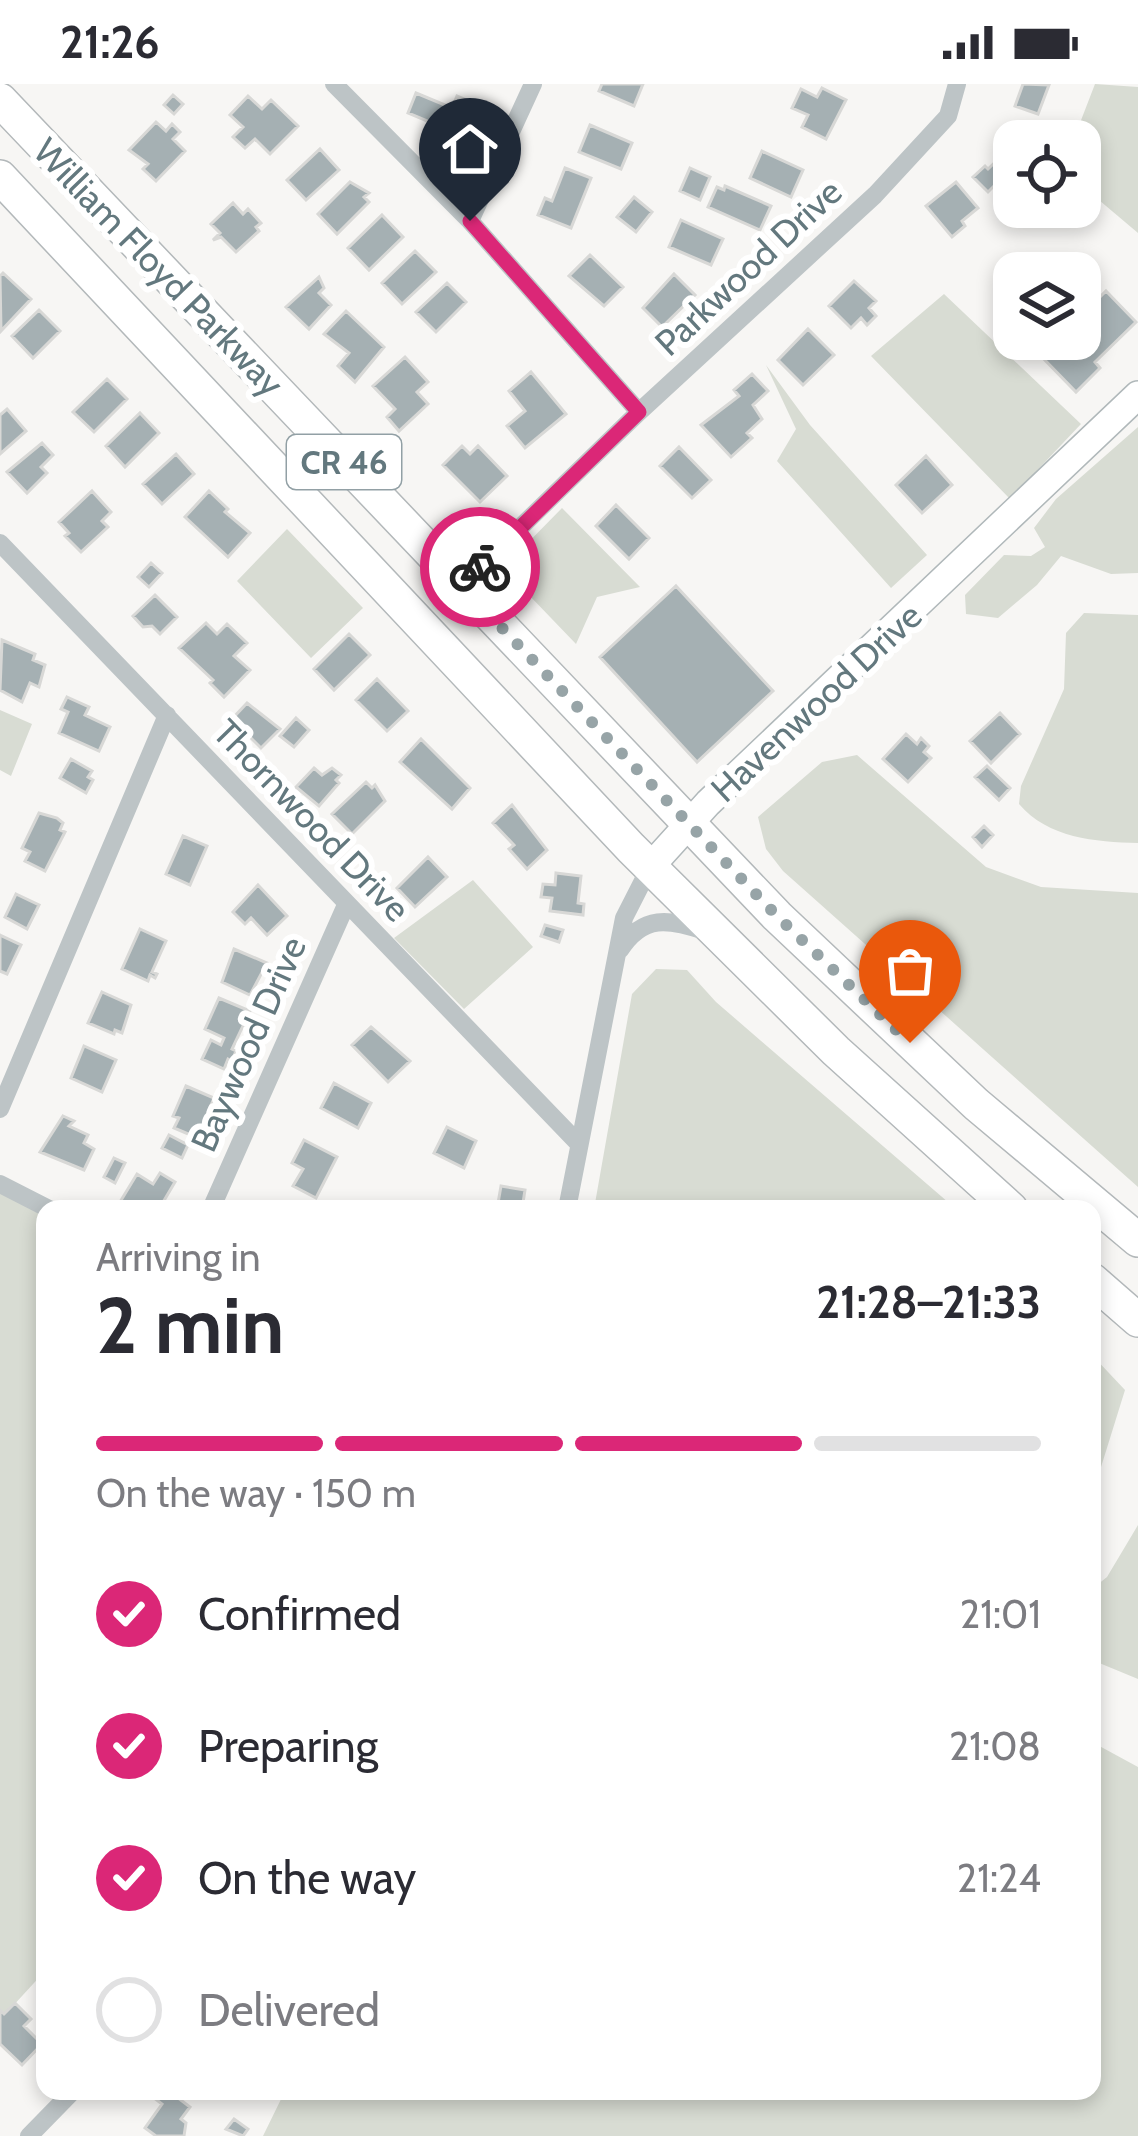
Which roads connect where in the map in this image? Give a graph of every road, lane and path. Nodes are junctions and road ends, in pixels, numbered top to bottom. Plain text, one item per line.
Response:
1 (334, 84) edge
2 (532, 84) edge
3 (957, 84) edge
4 (0, 100) edge
5 (0, 177) edge
6 (470, 221) junction
7 (1138, 395) edge
8 (639, 412) junction
9 (0, 543) edge
10 (461, 585) junction
11 (166, 715) junction
12 (688, 824) junction
13 (650, 867) junction
14 (346, 905) junction
15 (723, 940) junction
16 (615, 959) junction
17 (0, 1109) edge
18 (578, 1142) junction
19 (0, 1184) edge
20 (216, 1200) edge
21 (568, 1200) edge
22 (1000, 1200) edge
23 (1090, 1200) edge
24 (36, 1202) edge
25 (1101, 1209) edge
26 (1138, 1240) edge
27 (1101, 1288) edge
28 (1138, 1320) edge
29 (64, 2100) edge
30 (29, 2136) edge

1 - 6 street
2 - 6 street
3 - 8 street, Parkwood Drive
4 - 10 highway, William Floyd Parkway / CR 46
5 - 13 highway, William Floyd Parkway / CR 46
6 - 8 street
7 - 12 main road, Havenwood Drive
8 - 10 street, Parkwood Drive
9 - 11 street, Thornwood Drive
10 - 12 highway, William Floyd Parkway / CR 46
11 - 14 street, Thornwood Drive
11 - 17 street
12 - 13 main road, Havenwood Drive
12 - 23 highway, William Floyd Parkway / CR 46
13 - 15 highway, William Floyd Parkway / CR 46
13 - 16 street, Havenwood Drive
14 - 18 street, Thornwood Drive
14 - 20 street, Baywood Drive
15 - 16 street
15 - 22 highway, William Floyd Parkway / CR 46
16 - 18 street, Havenwood Drive
18 - 21 street, Havenwood Drive
19 - 24 street
25 - 26 highway, William Floyd Parkway / CR 46
27 - 28 highway
29 - 30 street

